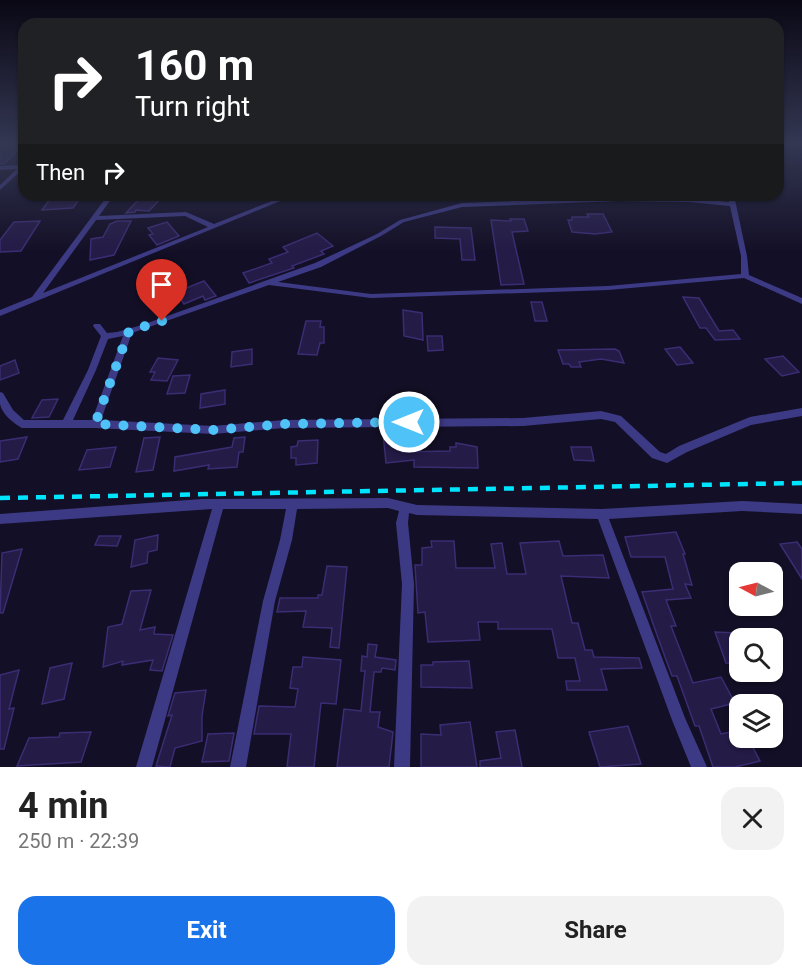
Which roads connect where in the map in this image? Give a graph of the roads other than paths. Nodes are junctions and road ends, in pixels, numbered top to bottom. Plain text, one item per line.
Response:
1 (107, 201) edge
2 (277, 201) edge
3 (588, 201) edge
4 (700, 201) edge
5 (732, 201) edge
6 (733, 204) junction
7 (94, 218) junction
8 (214, 227) junction
9 (745, 276) junction
10 (267, 283) junction
11 (34, 300) junction
12 (802, 301) edge
13 (0, 313) edge
14 (97, 326) dead end
15 (129, 331) junction
16 (105, 336) junction
17 (0, 396) edge
18 (802, 412) edge
19 (66, 424) junction
20 (95, 424) junction
21 (292, 503) junction
22 (219, 504) junction
23 (405, 507) junction
24 (802, 509) edge
25 (602, 514) junction
26 (0, 519) edge
27 (144, 767) edge
28 (238, 767) edge
29 (402, 767) edge
30 (699, 767) edge

1 - 7 street
2 - 8 street
3 - 10 street
4 - 6 street
5 - 6 street
6 - 9 street
7 - 8 street
7 - 11 street
8 - 11 street
9 - 10 street
9 - 12 street
10 - 15 street
11 - 13 street
14 - 16 street
15 - 16 street
15 - 20 street
16 - 19 street
17 - 19 street
18 - 20 street
19 - 20 street
21 - 22 street
21 - 23 street
21 - 28 street
22 - 26 street
22 - 27 street
23 - 25 street
23 - 29 street
24 - 25 street
25 - 30 street

